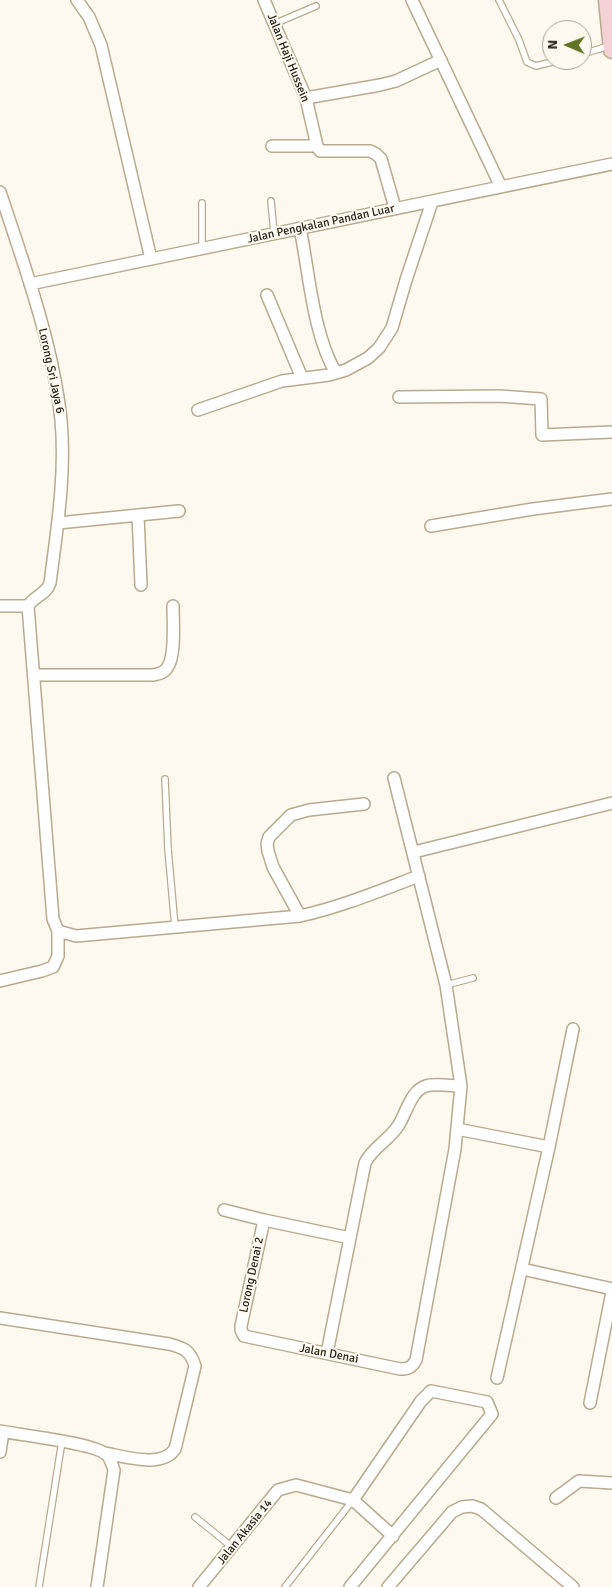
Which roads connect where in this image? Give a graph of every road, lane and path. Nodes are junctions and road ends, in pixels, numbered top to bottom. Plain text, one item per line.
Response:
1 (78, 0) edge
2 (264, 0) edge
3 (499, 0) edge
4 (414, 1) edge
5 (607, 5) edge
6 (316, 6) dead end
7 (274, 24) junction
8 (612, 46) edge
9 (612, 50) edge
10 (592, 51) edge
11 (441, 60) junction
12 (542, 64) edge
13 (306, 98) junction
14 (272, 146) dead end
15 (316, 146) junction
16 (612, 164) edge
17 (500, 187) junction
18 (0, 192) edge
19 (272, 201) dead end
20 (432, 202) junction
21 (202, 203) dead end
22 (395, 208) junction
23 (300, 228) junction
24 (274, 233) junction
25 (202, 248) junction
26 (151, 259) junction
27 (30, 284) junction
28 (267, 295) dead end
29 (336, 373) junction
30 (302, 378) junction
31 (399, 397) dead end
32 (198, 410) dead end
33 (612, 432) edge
34 (612, 499) edge
35 (179, 511) dead end
36 (138, 515) junction
37 (58, 523) junction
38 (432, 526) dead end
39 (141, 585) dead end
40 (0, 606) edge
41 (28, 606) junction
42 (174, 606) dead end
43 (34, 676) junction
44 (394, 778) dead end
45 (165, 779) dead end
46 (612, 803) edge
47 (364, 804) dead end
48 (414, 852) junction
49 (419, 876) junction
50 (300, 916) junction
51 (175, 927) junction
52 (58, 935) junction
53 (473, 978) dead end
54 (0, 980) edge
55 (446, 985) junction
56 (573, 1029) dead end
57 (461, 1086) junction
58 (457, 1129) junction
59 (549, 1147) junction
60 (224, 1210) dead end
61 (264, 1220) junction
62 (350, 1238) junction
63 (522, 1270) junction
64 (612, 1291) edge
65 (0, 1318) edge
66 (241, 1330) joint
67 (327, 1353) junction
68 (497, 1378) dead end
69 (590, 1403) dead end
70 (2, 1431) edge
71 (62, 1441) junction
72 (0, 1452) edge
73 (104, 1453) junction
74 (612, 1483) edge
75 (556, 1498) dead end
76 (353, 1500) junction
77 (195, 1517) dead end
78 (393, 1536) junction
79 (232, 1547) junction
80 (39, 1587) edge
81 (97, 1587) edge
82 (200, 1587) edge
83 (285, 1587) edge
84 (350, 1587) edge
85 (388, 1587) edge
86 (573, 1587) edge

1 - 26 street
2 - 7 street, Jalan Haji Hussein
3 - 12 lane
4 - 11 street
5 - 8 main road
6 - 7 lane
7 - 13 street, Jalan Haji Hussein
8 - 9 main road
8 - 10 lane
11 - 13 street
11 - 17 street
13 - 15 street, Jalan Haji Hussein
14 - 15 street
15 - 22 street
16 - 17 street, Jalan Pengkalan Pandan Luar
17 - 20 street, Jalan Pengkalan Pandan Luar
18 - 27 street, Lorong Sri Jaya 6
19 - 24 lane
20 - 22 street, Jalan Pengkalan Pandan Luar
20 - 29 street
21 - 25 lane
22 - 23 street, Jalan Pengkalan Pandan Luar
23 - 24 street, Jalan Pengkalan Pandan Luar
23 - 29 street
24 - 25 street, Jalan Pengkalan Pandan Luar
25 - 26 street, Jalan Pengkalan Pandan Luar
26 - 27 street, Jalan Pengkalan Pandan Luar
27 - 37 street, Lorong Sri Jaya 6
28 - 30 street
29 - 30 street
30 - 32 street
31 - 33 street
34 - 38 street
35 - 36 street
36 - 37 street
36 - 39 street
37 - 41 street, Lorong Sri Jaya 6
40 - 41 street
41 - 43 street
42 - 43 street
43 - 52 street
44 - 48 street
45 - 51 lane
46 - 48 street
47 - 50 street
48 - 49 street
49 - 50 street
49 - 55 street
50 - 51 street
51 - 52 street
52 - 54 street
53 - 55 lane
55 - 57 street
56 - 59 street
57 - 58 street
57 - 62 street
58 - 59 street
58 - 67 street, Jalan Denai
59 - 63 street
60 - 61 street
61 - 62 street
61 - 66 street, Lorong Denai 2
62 - 67 street
63 - 64 street
63 - 68 street
64 - 69 street
65 - 73 street
66 - 67 street, Jalan Denai
70 - 71 street
70 - 72 street
71 - 73 street
71 - 80 lane
73 - 81 street
74 - 75 street
76 - 78 street, Jalan Akasia 14
76 - 78 street
76 - 79 street, Jalan Akasia 14
76 - 83 lane
77 - 79 lane
78 - 84 street
79 - 82 street, Jalan Akasia 14
85 - 86 street

